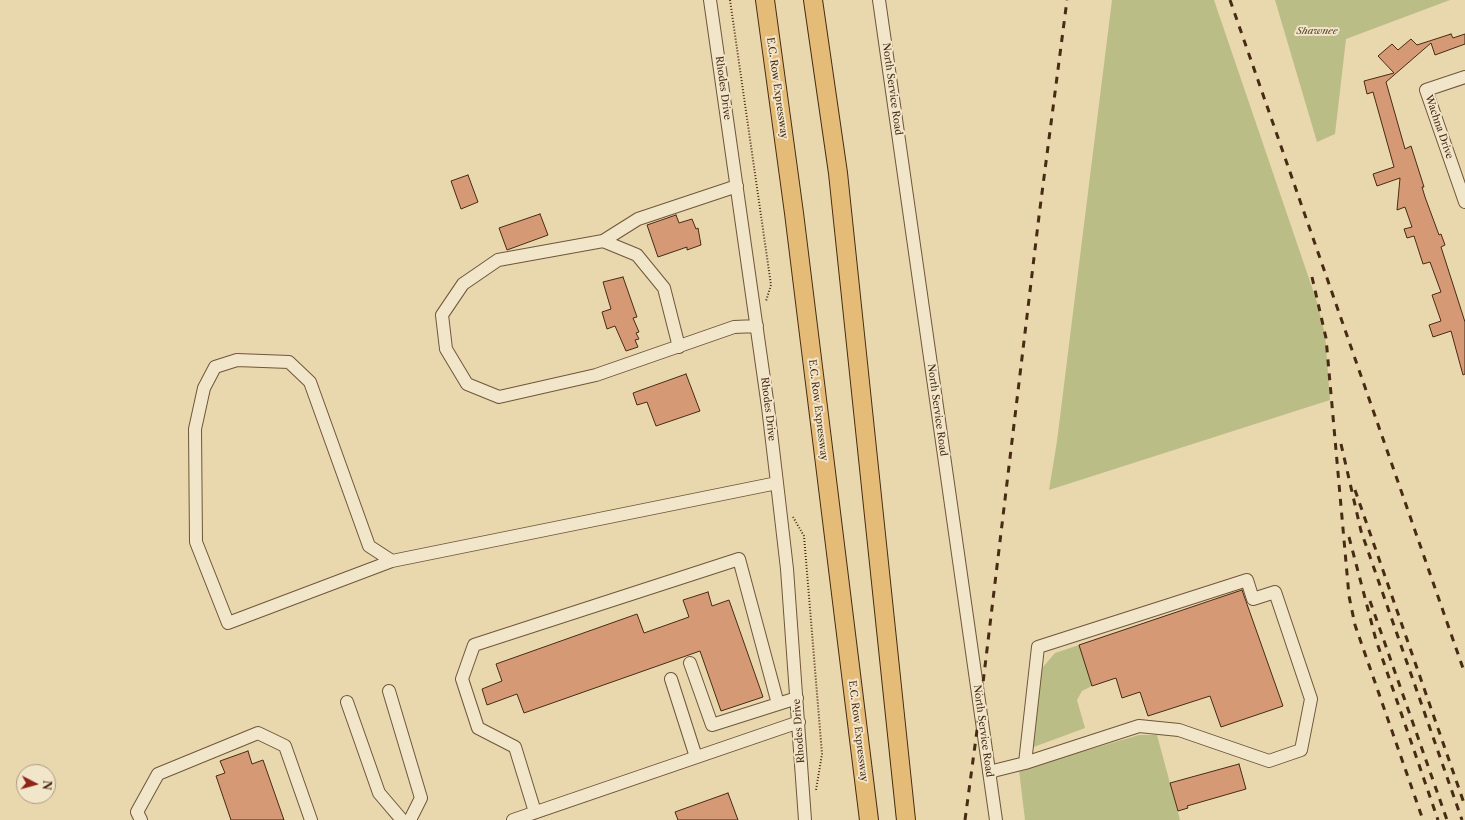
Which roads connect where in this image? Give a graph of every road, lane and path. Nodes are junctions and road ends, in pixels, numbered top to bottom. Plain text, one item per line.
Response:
1 (710, 0) edge
2 (730, 0) edge
3 (765, 0) edge
4 (813, 0) edge
5 (879, 0) edge
6 (1465, 77) edge
7 (737, 186) junction
8 (1465, 202) edge
9 (603, 241) junction
10 (766, 302) dead end
11 (757, 326) junction
12 (679, 347) junction
13 (777, 483) junction
14 (804, 536) dead end
15 (392, 561) junction
16 (690, 663) dead end
17 (670, 679) dead end
18 (390, 691) dead end
19 (797, 698) junction
20 (347, 702) dead end
21 (778, 704) junction
22 (799, 722) junction
23 (696, 757) junction
24 (1025, 763) junction
25 (989, 772) junction
26 (815, 796) dead end
27 (535, 812) junction
28 (140, 820) edge
29 (311, 820) edge
30 (402, 820) edge
31 (410, 820) edge
32 (513, 820) edge
33 (805, 820) edge
34 (869, 820) edge
35 (906, 820) edge
36 (996, 820) edge

1 - 7 street, Rhodes Drive
2 - 10 path
3 - 34 highway, E.C. Row Expressway
4 - 35 highway
5 - 25 street, North Service Road
6 - 8 street, Wachna Drive
7 - 9 street
7 - 11 street, Rhodes Drive
9 - 12 street
9 - 12 street
11 - 12 street
11 - 13 street, Rhodes Drive
13 - 15 street
13 - 19 street, Rhodes Drive
14 - 26 path
15 - 15 street
16 - 21 street
17 - 23 street
18 - 31 street
19 - 21 street
19 - 22 street, Rhodes Drive
20 - 30 street
21 - 27 street
22 - 23 street
22 - 33 street, Rhodes Drive
23 - 27 street
24 - 24 street
24 - 25 street
25 - 36 street, North Service Road
27 - 32 street
28 - 29 street

